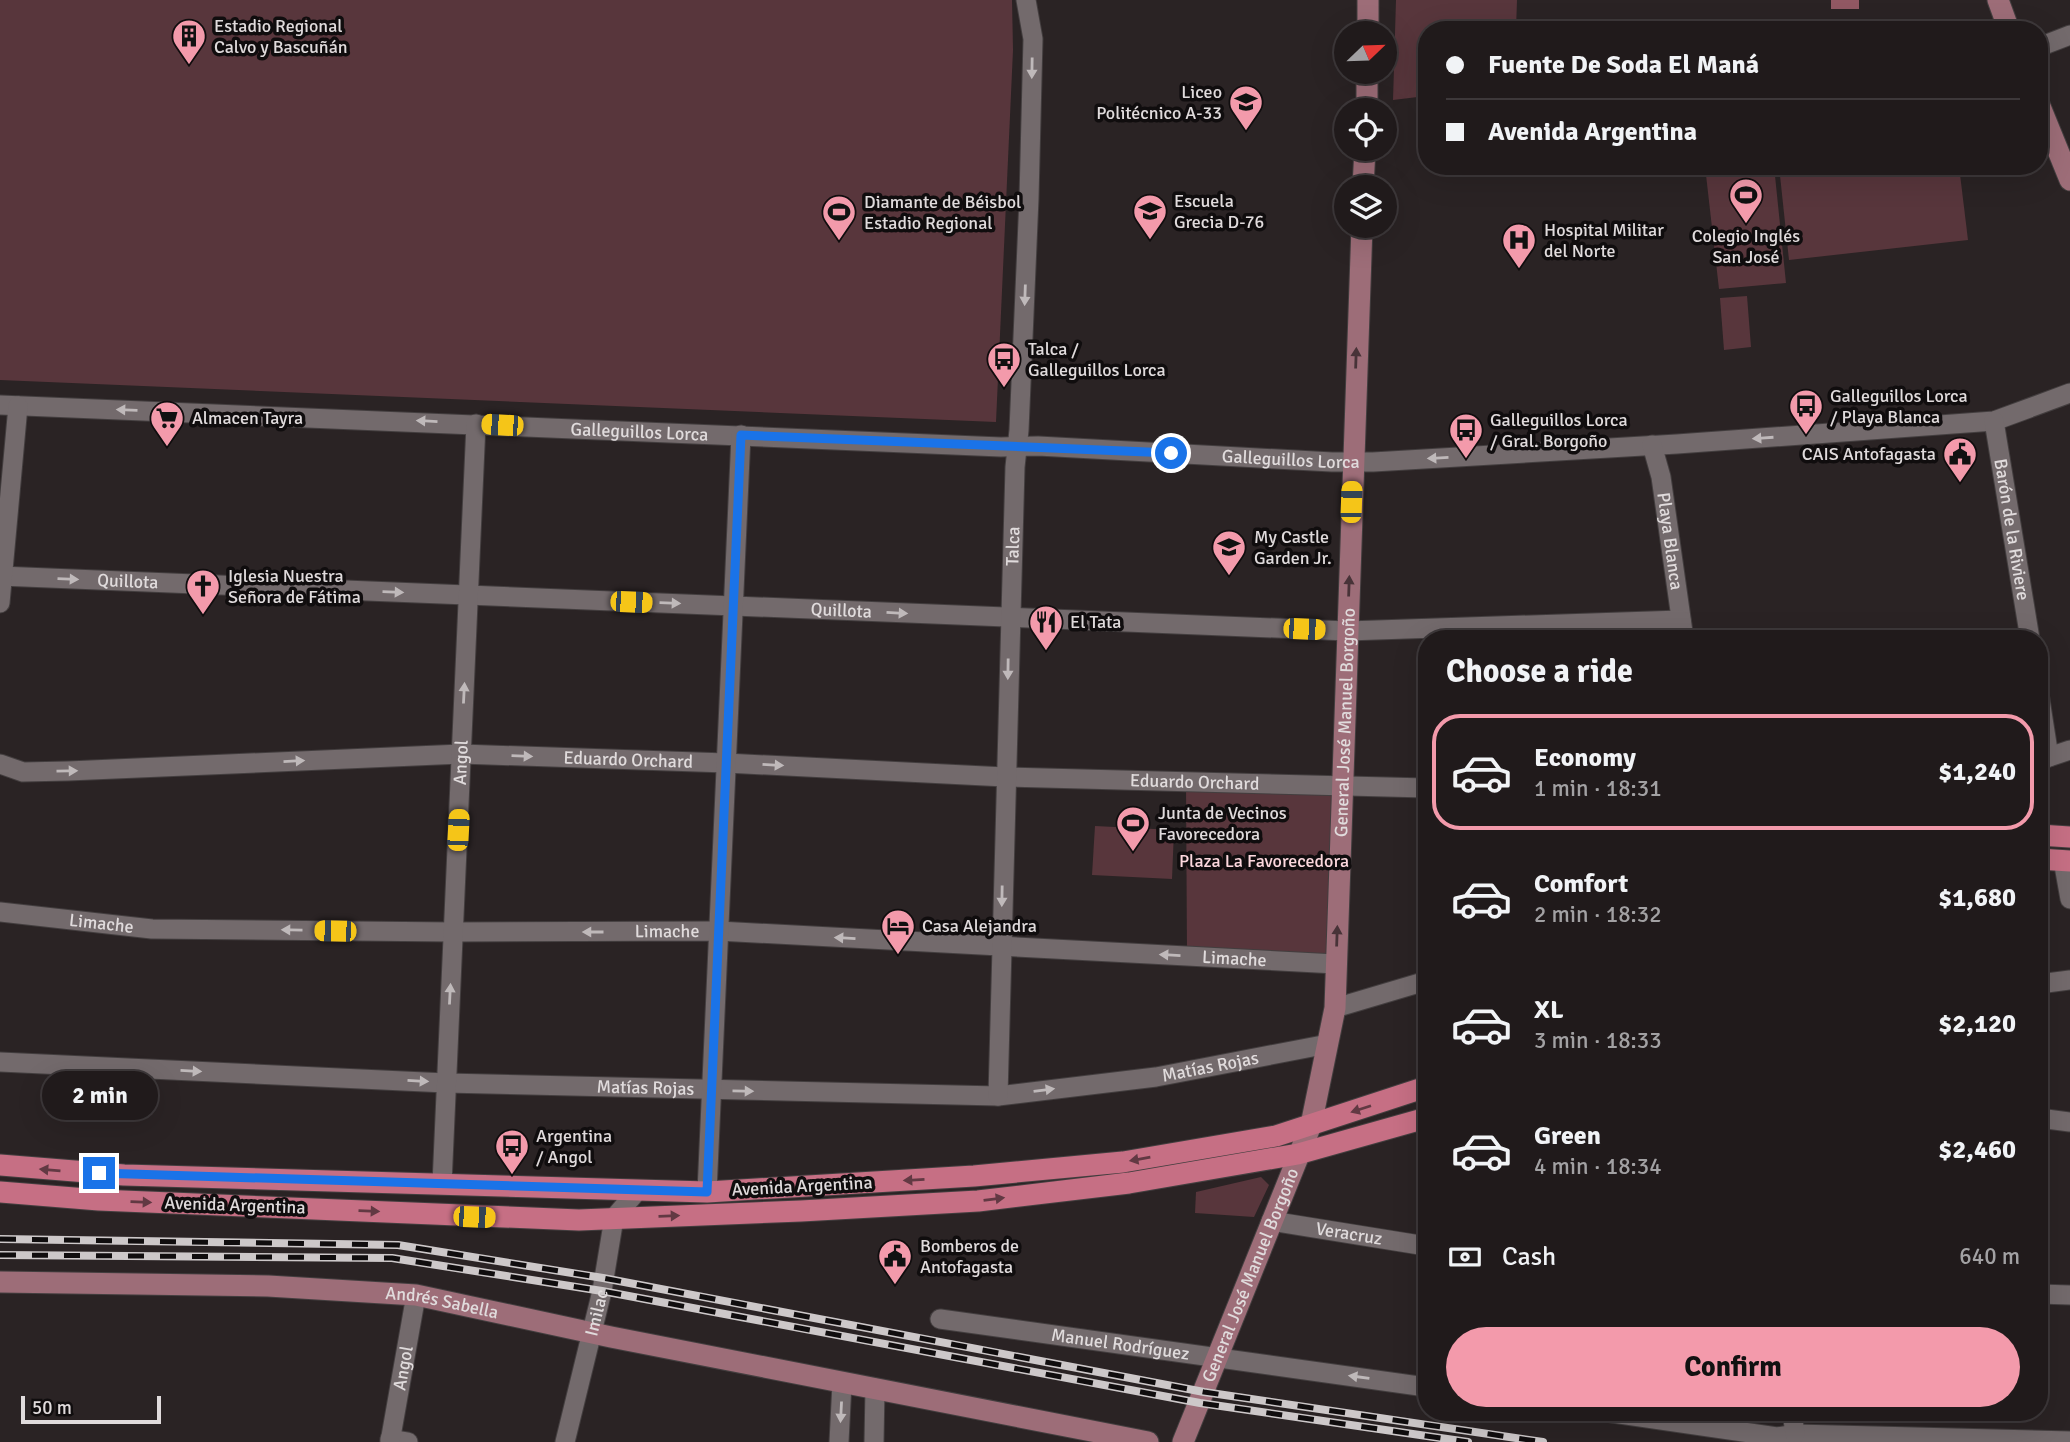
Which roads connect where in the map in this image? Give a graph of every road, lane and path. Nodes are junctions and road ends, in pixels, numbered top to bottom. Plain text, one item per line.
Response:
1 (1026, 0) edge
2 (1368, 0) edge
3 (1998, 0) edge
4 (1368, 21) edge
5 (2006, 21) edge
6 (2070, 35) edge
7 (2048, 44) edge
8 (2048, 126) edge
9 (2070, 180) edge
10 (1362, 238) edge
11 (2070, 393) edge
12 (9, 405) edge
13 (1994, 421) junction
14 (476, 424) junction
15 (741, 435) junction
16 (1652, 445) junction
17 (1018, 447) junction
18 (1353, 463) junction
19 (1, 576) edge
20 (468, 595) junction
21 (0, 603) edge
22 (733, 606) junction
23 (1010, 618) junction
24 (1683, 629) edge
25 (1515, 630) edge
26 (2029, 630) edge
27 (1347, 631) junction
28 (1418, 631) edge
29 (2070, 750) edge
30 (461, 754) junction
31 (2048, 757) edge
32 (726, 763) junction
33 (0, 764) edge
34 (1005, 777) junction
35 (1342, 787) junction
36 (1418, 788) edge
37 (2048, 836) edge
38 (2070, 837) edge
39 (2048, 859) edge
40 (2067, 860) edge
41 (2070, 899) edge
42 (0, 912) edge
43 (718, 931) junction
44 (453, 932) junction
45 (1001, 946) junction
46 (1336, 964) junction
47 (2070, 980) edge
48 (1418, 983) edge
49 (2048, 983) edge
50 (1335, 1008) junction
51 (1328, 1044) junction
52 (0, 1062) edge
53 (446, 1083) junction
54 (712, 1090) junction
55 (1418, 1090) edge
56 (998, 1096) junction
57 (2048, 1119) edge
58 (1418, 1120) edge
59 (2070, 1122) edge
60 (1311, 1125) junction
61 (1298, 1154) junction
62 (0, 1165) edge
63 (442, 1184) junction
64 (637, 1191) junction
65 (0, 1192) edge
66 (707, 1192) junction
67 (614, 1218) junction
68 (1271, 1221) junction
69 (1418, 1245) edge
70 (0, 1282) edge
71 (2048, 1294) edge
72 (416, 1295) junction
73 (2070, 1295) edge
74 (940, 1319) dead end
75 (592, 1332) junction
76 (1217, 1357) junction
77 (842, 1383) junction
78 (1418, 1386) edge
79 (875, 1388) junction
80 (1667, 1421) edge
81 (1793, 1421) edge
82 (1795, 1434) junction
83 (396, 1441) edge
84 (879, 1441) edge
85 (2070, 1441) edge
86 (565, 1442) edge
87 (839, 1442) edge
88 (1148, 1442) edge
89 (1183, 1442) edge

1 -> 17 street, Talca
2 - 4 street
3 - 5 street
6 - 7 street
8 - 9 street
18 -> 10 street, General José Manuel Borgoño
11 - 13 street, Galleguillos Lorca
14 -> 12 street, Galleguillos Lorca
12 - 19 street
13 -> 16 street, Galleguillos Lorca
13 - 26 street, Barón de la Riviere
14 - 15 street, Galleguillos Lorca
14 - 20 street, Angol
15 - 17 street, Galleguillos Lorca
15 - 22 street
16 -> 18 street, Galleguillos Lorca
16 - 24 street, Playa Blanca
17 - 18 street, Galleguillos Lorca
17 - 23 street, Talca
27 -> 18 street, General José Manuel Borgoño
19 -> 20 street, Quillota
19 - 21 street
20 -> 22 street, Quillota
30 -> 20 street, Angol
22 -> 23 street, Quillota
22 - 32 street
23 - 27 street, Quillota
23 -> 34 street, Talca
24 - 25 street, Quillota
27 - 28 street, Quillota
27 - 35 street, General José Manuel Borgoño
29 - 31 street
30 -> 32 street, Eduardo Orchard
33 -> 30 street, Eduardo Orchard
30 - 44 street, Angol
32 -> 34 street, Eduardo Orchard
32 - 43 street
34 - 35 street, Eduardo Orchard
34 -> 45 street, Talca
35 - 36 street, Eduardo Orchard
46 -> 35 street, General José Manuel Borgoño
37 - 38 main road
39 - 40 main road
40 - 41 street
44 -> 42 street, Limache
43 -> 44 street, Limache
45 -> 43 street, Limache
43 - 54 street
53 -> 44 street, Angol
46 -> 45 street, Limache
45 - 56 street, Talca
46 - 50 street, General José Manuel Borgoño
47 - 49 street
48 - 50 street
50 - 51 street, General José Manuel Borgoño
56 -> 51 street, Matías Rojas
51 - 60 street, General José Manuel Borgoño
52 -> 53 street, Matías Rojas
53 - 54 street, Matías Rojas
53 - 63 street, Angol
54 -> 56 street, Matías Rojas
54 - 66 street
55 -> 60 main road, Avenida Argentina
57 - 59 street
58 - 61 main road, Avenida Argentina
60 - 61 street, General José Manuel Borgoño
60 -> 66 main road, Avenida Argentina
67 -> 61 main road, Avenida Argentina
61 - 68 street, General José Manuel Borgoño
63 -> 62 main road, Avenida Argentina
63 - 64 main road, Avenida Argentina
64 - 66 main road, Avenida Argentina
64 - 67 street
65 -> 67 main road, Avenida Argentina
67 - 75 street, Imilac
68 - 69 street, Veracruz
68 - 76 street, General José Manuel Borgoño
70 - 72 street, Andrés Sabella
71 - 73 street
72 - 75 street, Andrés Sabella
72 - 83 street, Angol
74 - 76 street, Manuel Rodríguez
75 - 77 street, Andrés Sabella
75 - 86 street, Imilac
78 -> 76 street, Manuel Rodríguez
76 - 89 street, General José Manuel Borgoño
77 - 79 street, Andrés Sabella
77 -> 87 street
79 - 84 street
79 - 88 street, Andrés Sabella
80 - 82 street
81 - 82 street
82 - 85 street

